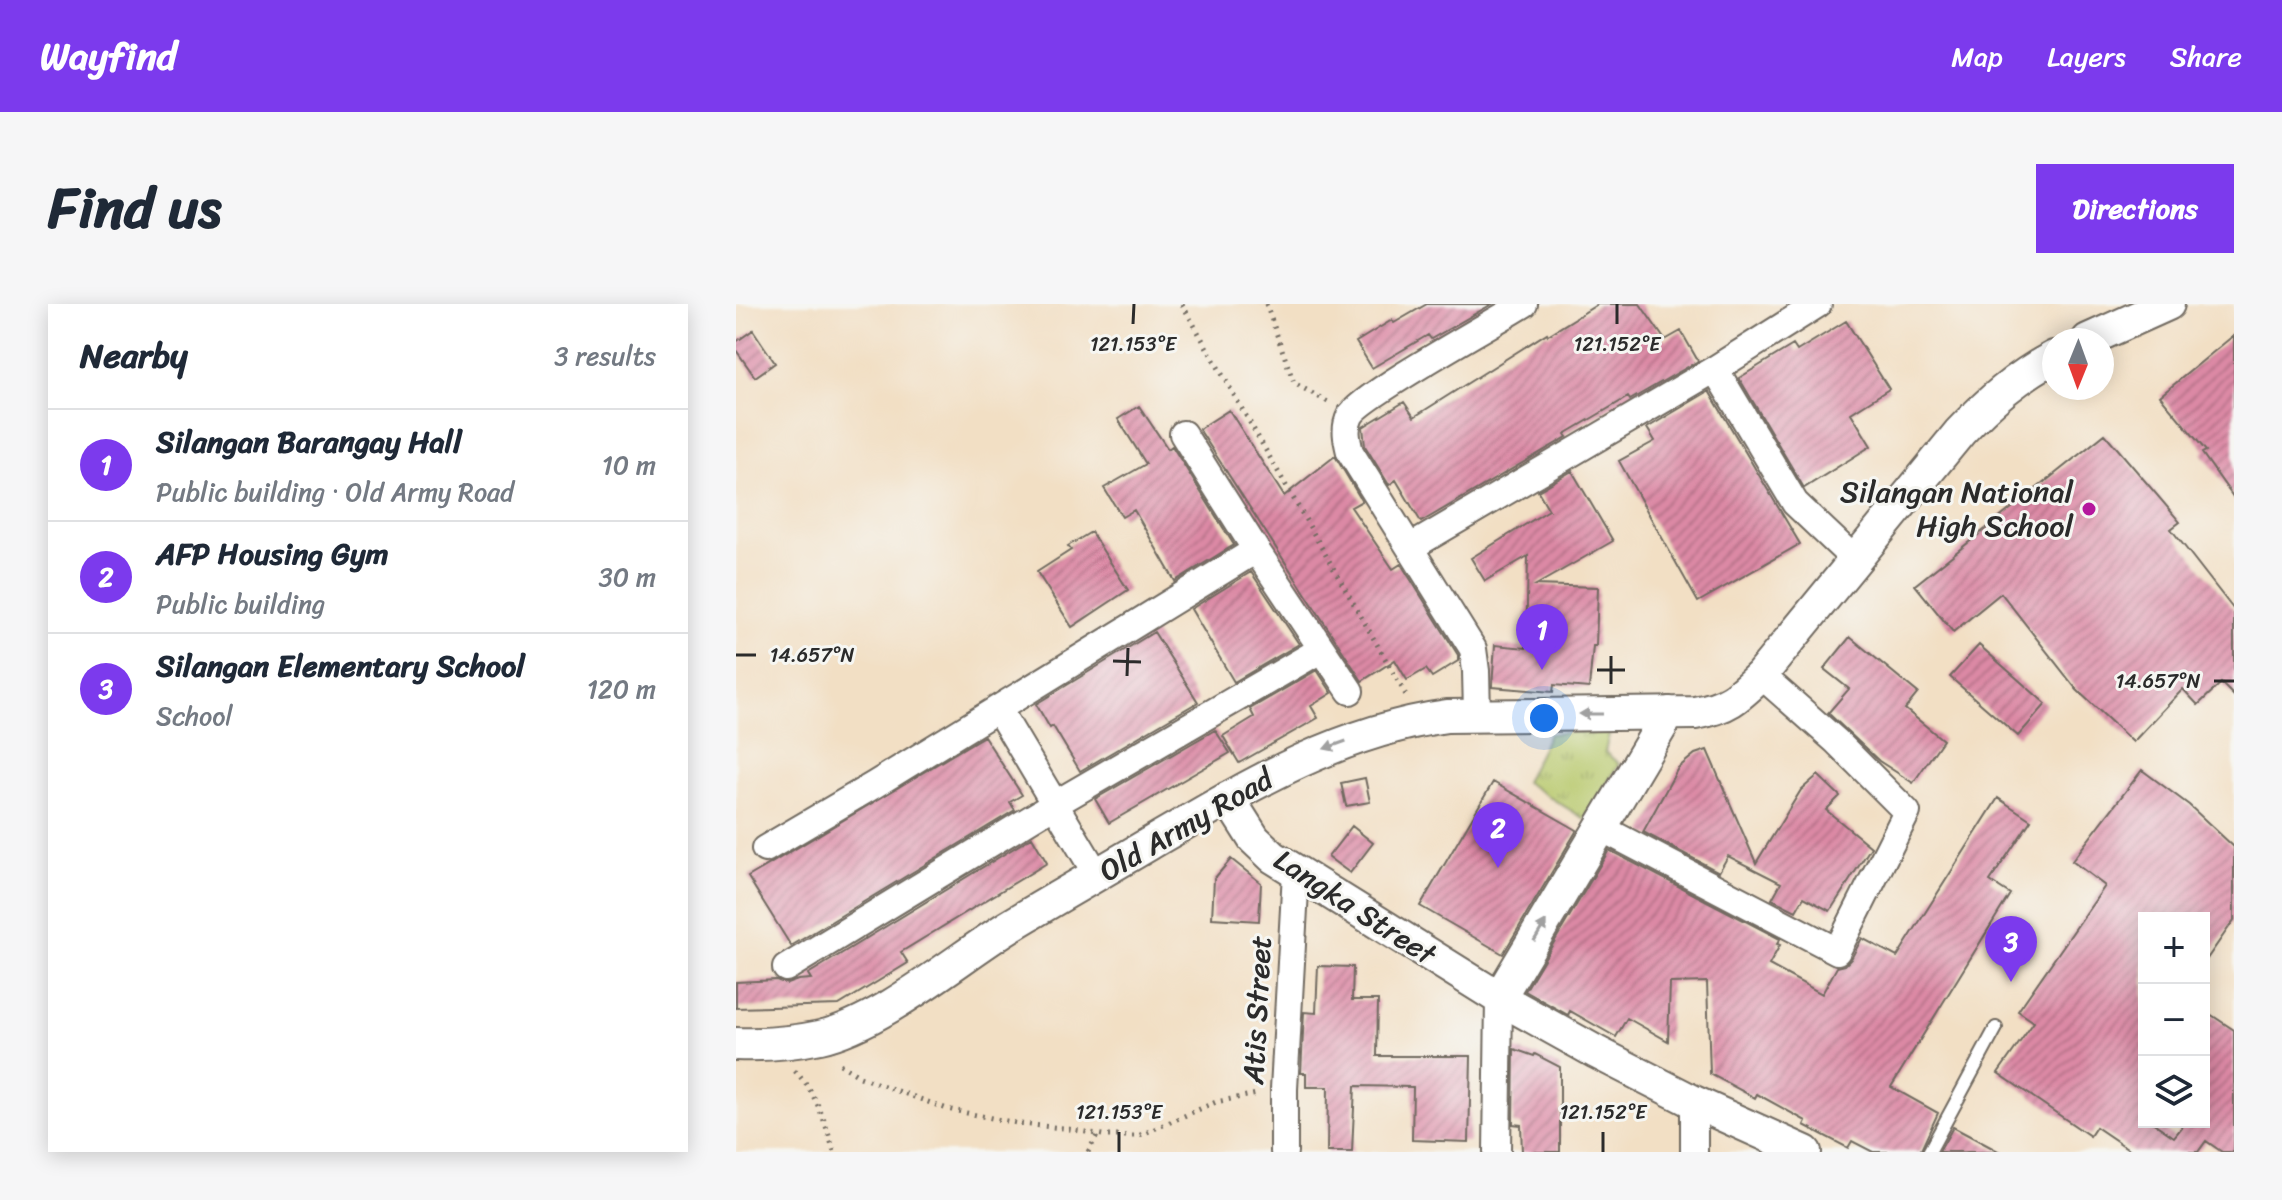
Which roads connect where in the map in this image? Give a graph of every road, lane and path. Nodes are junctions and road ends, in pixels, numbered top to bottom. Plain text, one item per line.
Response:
1 (1182, 304) edge
2 (1266, 304) edge
3 (1524, 304) edge
4 (1818, 304) edge
5 (2168, 304) edge
6 (2114, 328) edge
7 (2042, 364) edge
8 (1715, 369) junction
9 (1350, 413) junction
10 (1183, 434) dead end
11 (1411, 547) junction
12 (1256, 550) junction
13 (1853, 558) junction
14 (1322, 649) junction
15 (1761, 675) junction
16 (1350, 691) dead end
17 (998, 709) junction
18 (1669, 713) junction
19 (1477, 714) junction
20 (1421, 720) junction
21 (1228, 798) junction
22 (1055, 804) junction
23 (1601, 828) junction
24 (765, 849) dead end
25 (1296, 872) junction
26 (1097, 875) junction
27 (786, 968) dead end
28 (1499, 998) junction
29 (1996, 1028) dead end
30 (823, 1036) junction
31 (736, 1044) edge
32 (772, 1045) junction
33 (1284, 1089) junction
34 (1694, 1102) junction
35 (1098, 1134) junction
36 (834, 1152) edge
37 (1088, 1152) edge
38 (1284, 1152) edge
39 (1497, 1152) edge
40 (1694, 1152) edge
41 (1805, 1152) edge
42 (1929, 1152) edge

1 - 20 path
2 - 9 path
3 - 9 street
4 - 8 street
5 - 6 street
7 - 13 street, Old Army Road
8 - 11 street
8 - 13 street
9 - 11 street
10 - 12 street
11 - 19 street
12 - 14 street
12 - 17 street
13 - 15 street, Old Army Road
14 - 16 street
14 - 22 street
15 - 18 street, Old Army Road
15 - 23 street
17 - 22 street
17 - 24 street
18 -> 19 street, Old Army Road
18 - 23 street
19 - 20 street, Old Army Road
20 -> 21 street, Old Army Road
21 - 25 street, Langka Street
21 - 26 street, Old Army Road
22 - 26 street
22 - 27 street
28 -> 23 street
25 - 28 street, Langka Street
25 - 33 street, Atis Street
26 - 30 street, Old Army Road
28 - 34 street, Langka Street
28 - 39 street
29 - 42 lane
30 - 32 street, Old Army Road
30 - 35 path
31 - 32 street, Old Army Road
32 - 36 path
33 - 35 path
33 - 38 street, Atis Street
34 - 40 street
34 - 41 street, Langka Street
35 - 37 path

